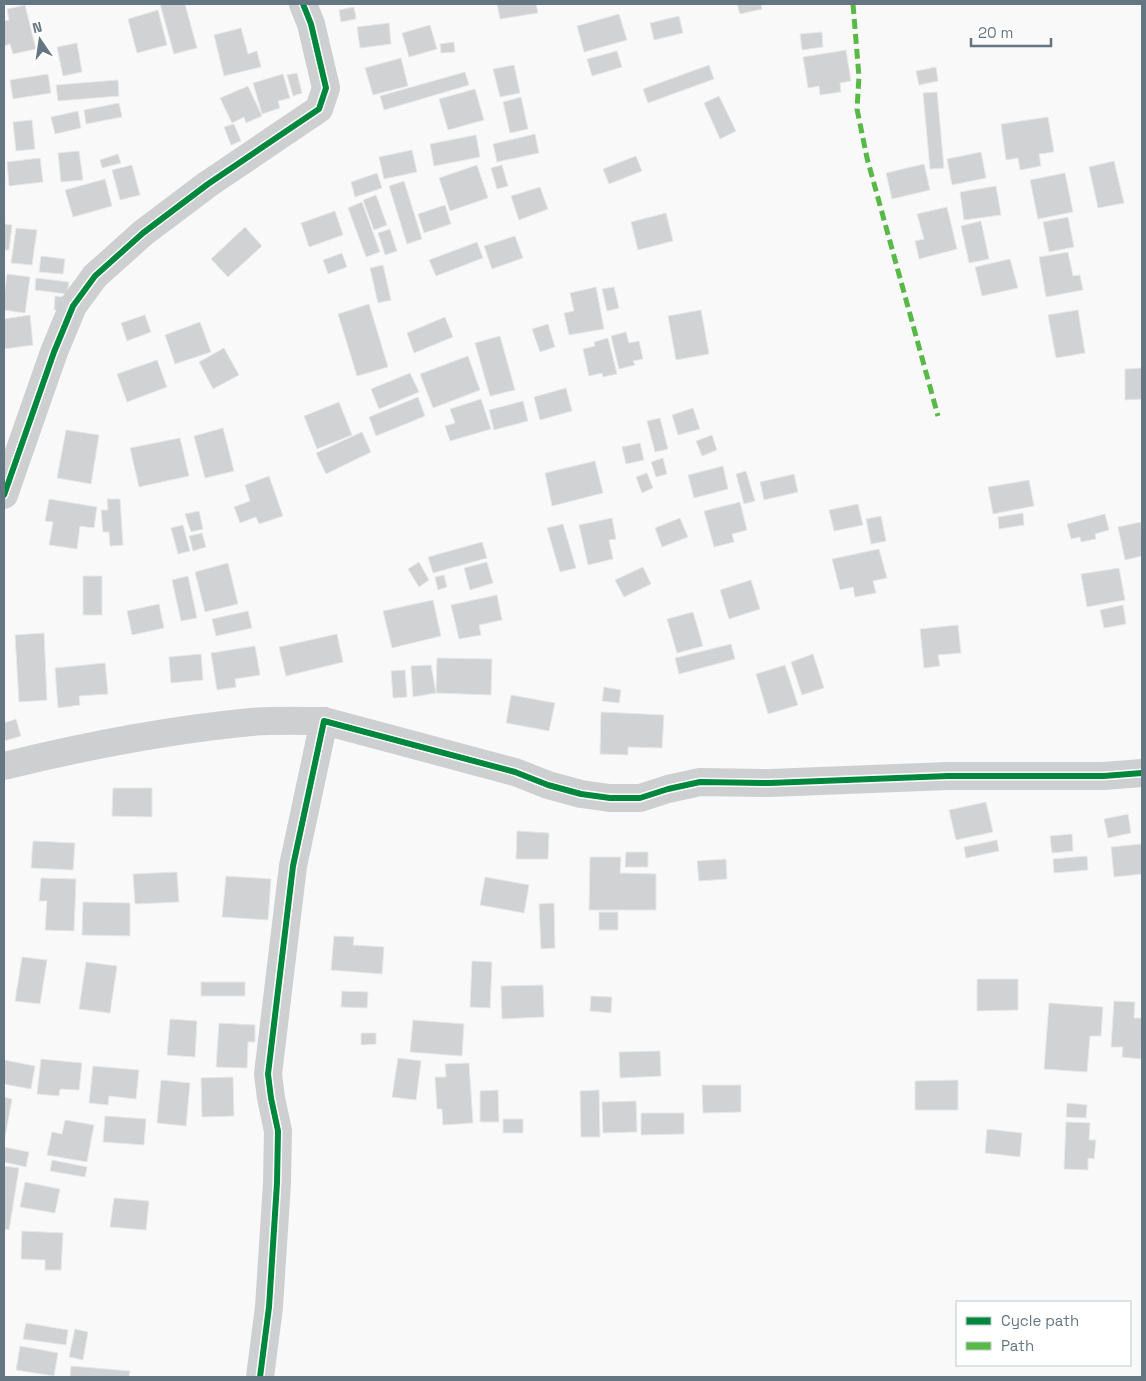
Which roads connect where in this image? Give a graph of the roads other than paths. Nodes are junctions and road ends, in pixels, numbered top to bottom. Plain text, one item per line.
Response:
1 (303, 4) edge
2 (4, 495) edge
3 (324, 721) junction
4 (4, 766) edge
5 (1142, 773) edge
6 (260, 1377) edge

1 - 2 street
3 - 4 street
3 - 5 street
3 - 6 street

